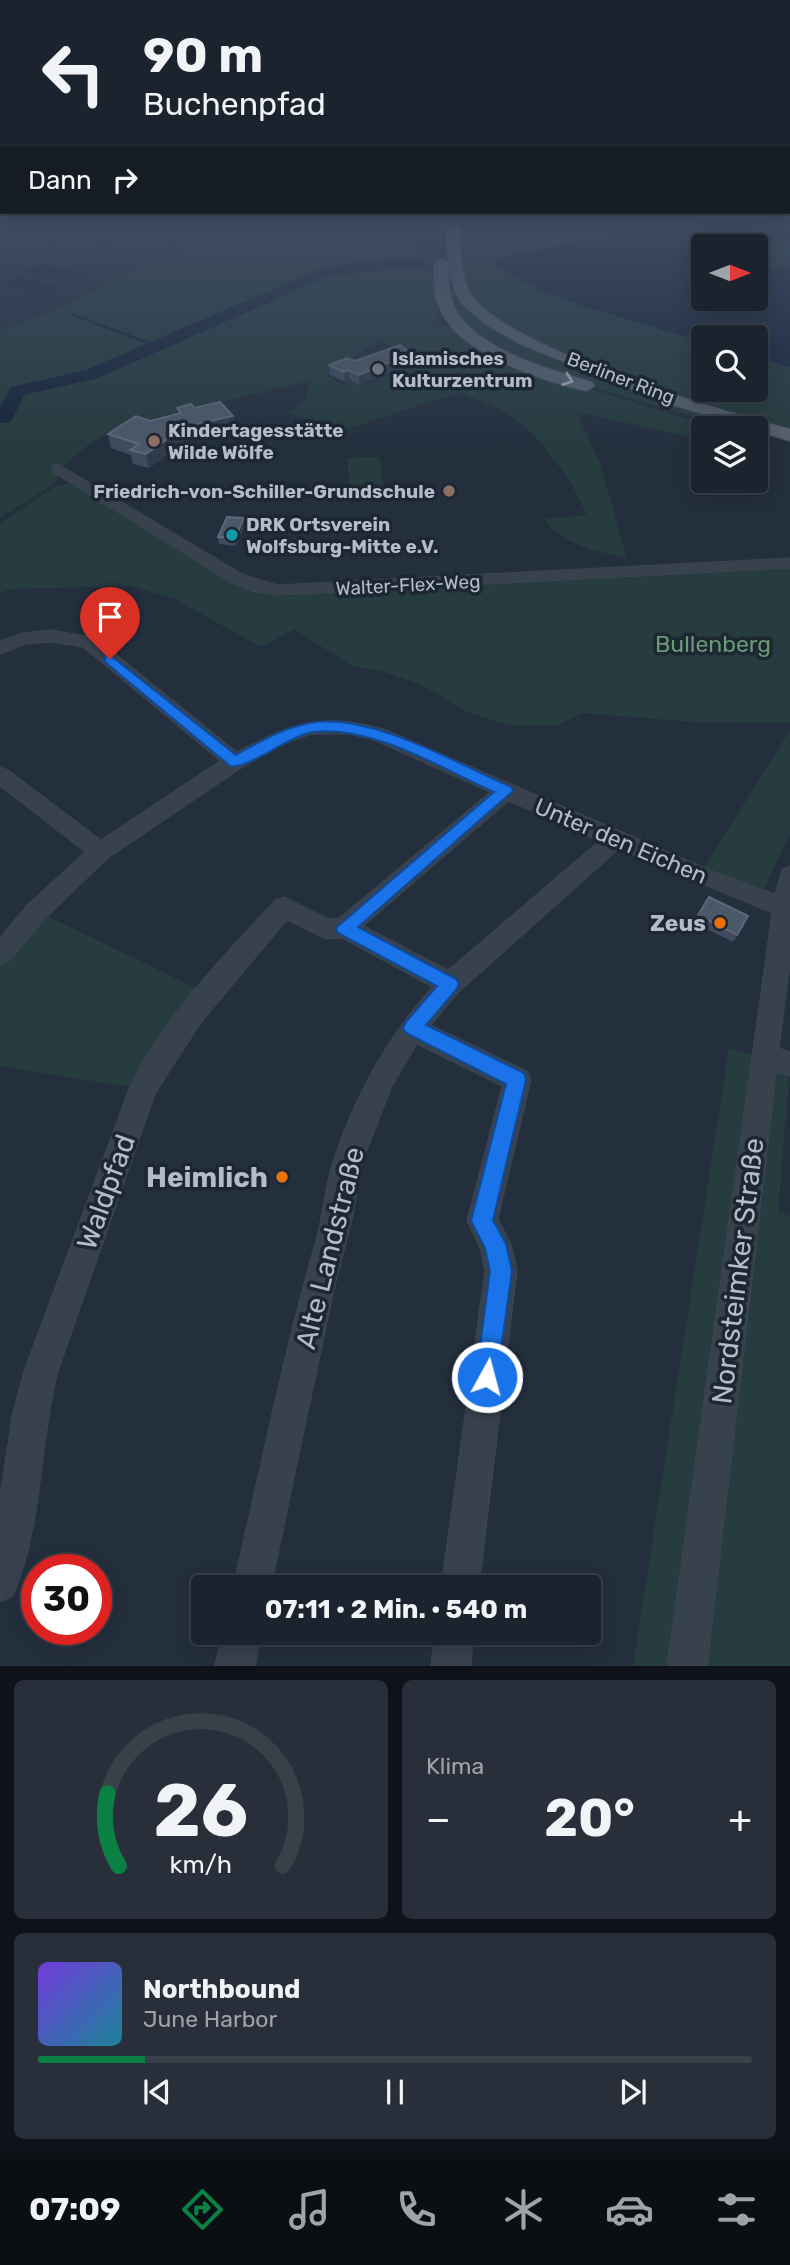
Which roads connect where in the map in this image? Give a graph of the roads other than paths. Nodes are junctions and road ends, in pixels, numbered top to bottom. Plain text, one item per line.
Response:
1 (442, 291) edge
2 (463, 291) edge
3 (691, 417) edge
4 (790, 435) edge
5 (768, 439) edge
6 (790, 445) edge
7 (58, 469) dead end
8 (790, 563) edge
9 (0, 648) edge
10 (235, 762) junction
11 (0, 775) edge
12 (506, 791) junction
13 (616, 839) junction
14 (100, 852) junction
15 (790, 876) edge
16 (784, 907) junction
17 (345, 928) junction
18 (0, 954) edge
19 (450, 984) junction
20 (412, 1028) junction
21 (777, 1060) edge
22 (255, 1575) edge
23 (462, 1575) edge
24 (0, 1583) edge
25 (240, 1645) edge
26 (453, 1645) edge
27 (235, 1666) edge
28 (451, 1666) edge
29 (687, 1666) edge

1 -> 3 main road, Berliner Ring
2 - 4 main road, Berliner Ring
5 - 6 main road
7 - 8 street, Walter-Flex-Weg
9 - 10 street
10 - 12 street, Unter den Eichen
10 - 14 street, Unter den Eichen
11 - 14 street
12 - 13 street, Unter den Eichen
12 - 17 street
13 - 16 street, Unter den Eichen
13 - 19 street, Alte Landstraße
14 - 18 street, Unter den Eichen
15 - 16 street, Nordsteimker Straße
16 - 21 street, Nordsteimker Straße
17 - 19 street, Waldpfad
17 - 24 street, Waldpfad
19 - 20 street, Alte Landstraße
20 - 22 street, Alte Landstraße
20 - 23 street
21 - 29 street, Nordsteimker Straße
25 - 27 street
26 - 28 street

